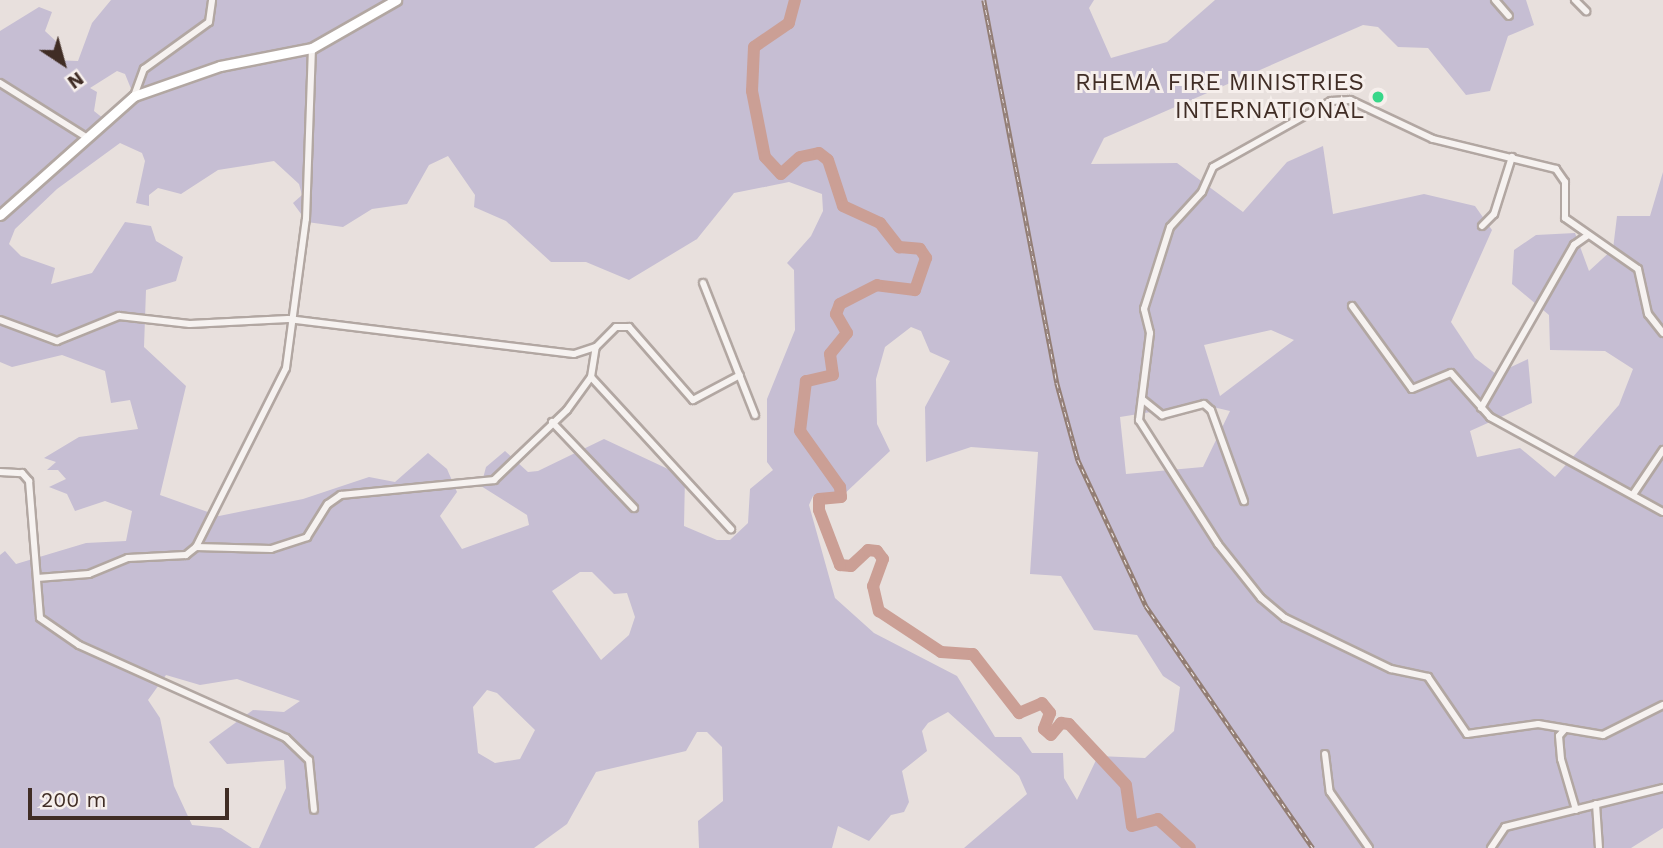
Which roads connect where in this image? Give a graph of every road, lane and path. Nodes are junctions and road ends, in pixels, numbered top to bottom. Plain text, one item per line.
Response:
1 (212, 0) edge
2 (396, 0) edge
3 (1494, 0) edge
4 (1575, 0) edge
5 (1586, 11) dead end
6 (1509, 16) dead end
7 (312, 48) junction
8 (0, 83) edge
9 (134, 96) junction
10 (86, 137) junction
11 (1512, 157) junction
12 (0, 215) edge
13 (1482, 226) dead end
14 (1587, 236) junction
15 (703, 283) dead end
16 (1352, 306) dead end
17 (288, 319) junction
18 (0, 320) edge
19 (1663, 333) edge
20 (596, 347) junction
21 (740, 375) junction
22 (592, 377) junction
23 (1142, 399) junction
24 (1481, 408) junction
25 (755, 415) dead end
26 (552, 422) junction
27 (1663, 450) edge
28 (0, 472) edge
29 (1634, 494) junction
30 (1244, 501) dead end
31 (634, 508) dead end
32 (1663, 512) edge
33 (730, 528) dead end
34 (196, 547) junction
35 (37, 578) junction
36 (1663, 705) edge
37 (1565, 729) junction
38 (1325, 754) dead end
39 (1663, 788) edge
40 (1596, 804) junction
41 (314, 810) dead end
42 (1576, 810) junction
43 (1369, 848) edge
44 (1491, 848) edge
45 (1599, 848) edge

1 - 9 street
2 - 7 street
3 - 6 street
4 - 5 street
7 - 9 street
7 - 17 street
8 - 10 street
9 - 10 street
10 - 12 street
11 - 13 street
11 - 14 street
11 - 23 street
14 - 19 street
14 - 24 street
15 - 21 street
16 - 24 street
17 - 18 street
17 - 20 street
17 - 34 street
20 - 21 street
20 - 22 street
21 - 25 street
22 - 26 street
22 - 33 street
23 - 30 street
23 - 37 street
24 - 29 street
26 - 31 street
26 - 34 street
27 - 29 street
28 - 35 street
29 - 32 street
34 - 35 street
35 - 41 street
36 - 37 street
37 - 42 street
38 - 43 street
39 - 40 street
40 - 42 street
40 - 45 street
42 - 44 street

